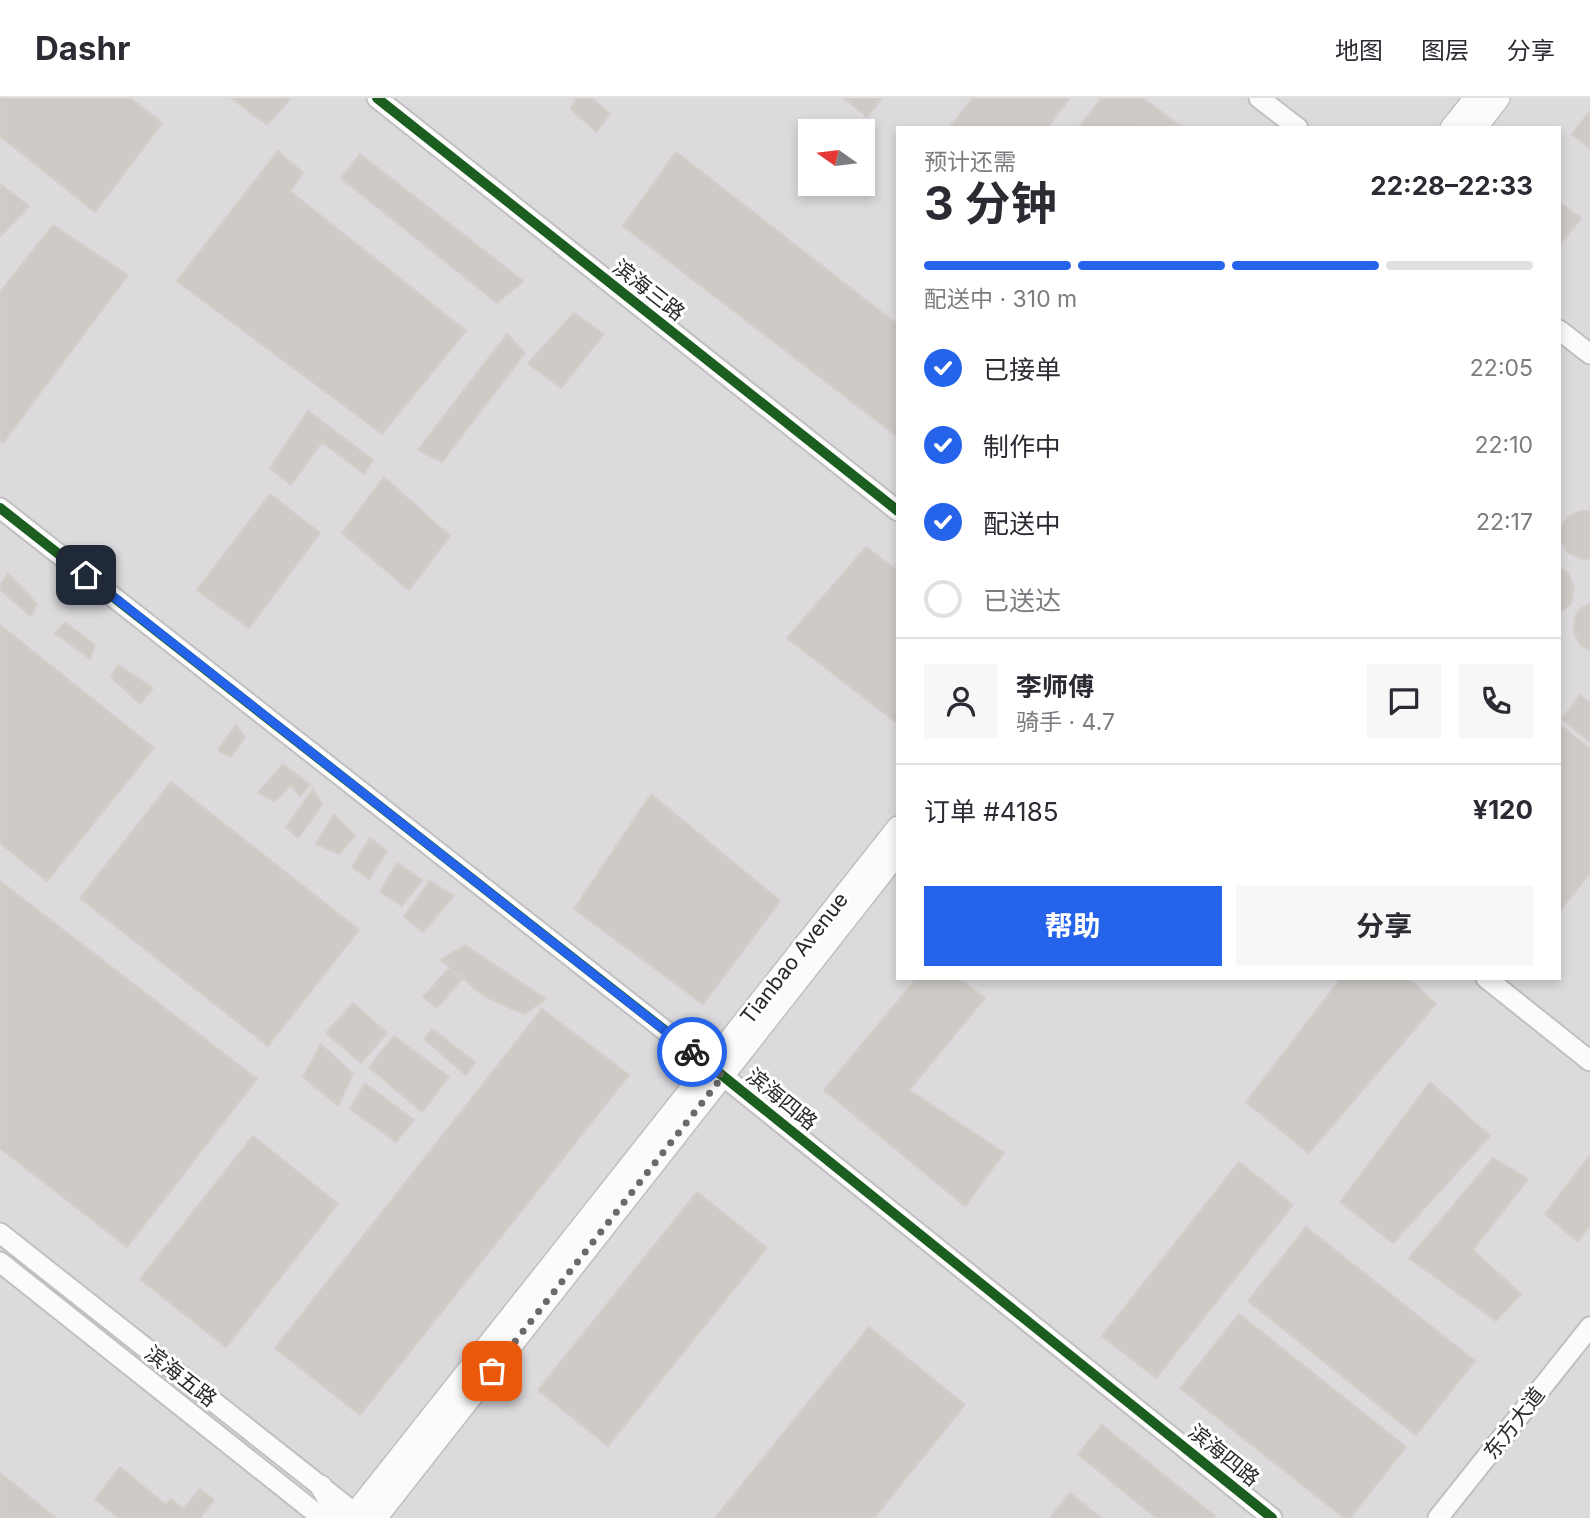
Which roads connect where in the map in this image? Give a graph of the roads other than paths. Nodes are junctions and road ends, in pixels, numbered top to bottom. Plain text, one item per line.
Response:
1 (377, 98) edge
2 (1259, 98) edge
3 (1475, 98) edge
4 (1499, 98) edge
5 (1295, 126) edge
6 (1453, 126) edge
7 (1478, 126) edge
8 (1561, 332) edge
9 (1590, 354) edge
10 (0, 508) edge
11 (896, 509) edge
12 (896, 830) edge
13 (896, 855) edge
14 (1489, 980) edge
15 (1590, 1061) edge
16 (716, 1070) junction
17 (0, 1233) edge
18 (0, 1262) edge
19 (1590, 1327) edge
20 (321, 1486) joint
21 (309, 1511) edge
22 (351, 1517) edge
23 (322, 1518) edge
24 (376, 1518) edge
25 (1272, 1518) edge
26 (1438, 1518) edge

1 - 11 street, 滨海三路
2 - 5 street
3 - 6 main road
4 - 7 main road
8 - 9 street
10 - 16 street, 滨海四路
12 - 16 main road, Tianbao Avenue
13 - 16 main road, Tianbao Avenue
14 - 15 street
16 - 22 main road, Tianbao Avenue
16 - 24 main road, Tianbao Avenue
16 - 25 street, 滨海四路
17 - 20 street, 滨海五路
18 - 21 street, 滨海五路
19 - 26 street, 东方大道
20 - 22 main road
21 - 23 street, 滨海五路

